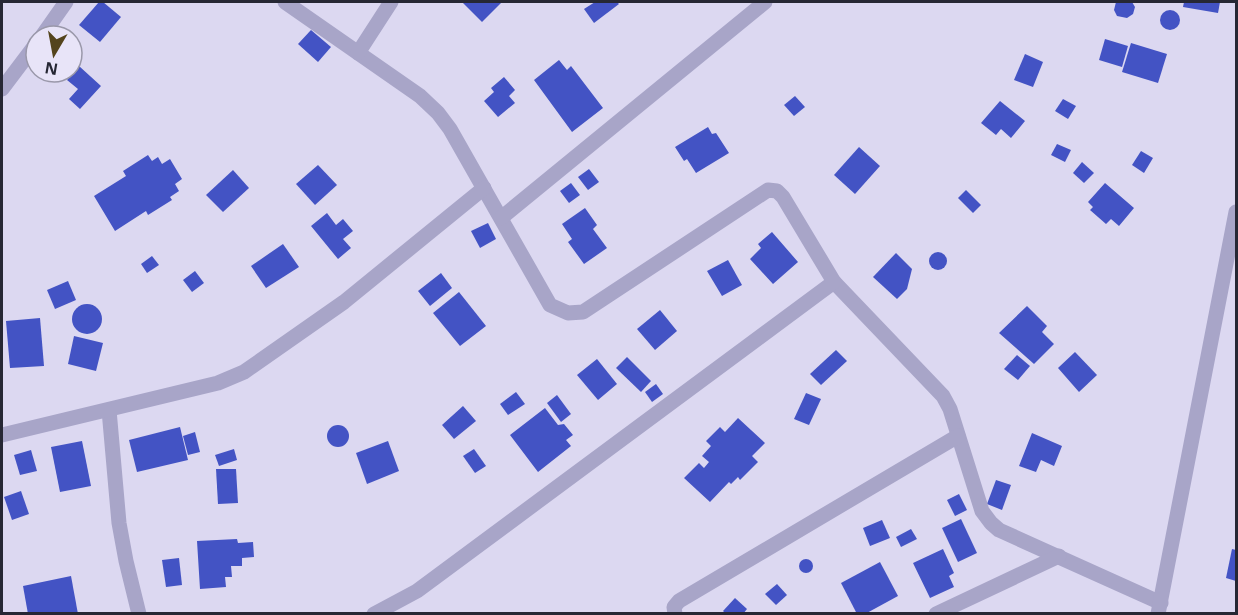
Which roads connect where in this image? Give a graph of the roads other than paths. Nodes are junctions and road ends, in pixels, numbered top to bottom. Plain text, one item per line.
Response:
1 (66, 2) edge
2 (285, 2) edge
3 (391, 2) edge
4 (765, 2) edge
5 (50, 24) edge
6 (358, 53) junction
7 (24, 60) edge
8 (2, 89) edge
9 (484, 188) junction
10 (1236, 212) edge
11 (501, 218) junction
12 (834, 282) junction
13 (109, 410) junction
14 (2, 435) edge
15 (958, 436) junction
16 (1059, 556) junction
17 (1160, 608) edge
18 (139, 614) edge
19 (374, 614) edge
20 (675, 614) edge
21 (936, 614) edge

1 - 5 street
2 - 6 street
3 - 6 street
4 - 11 street
6 - 9 street
7 - 8 street
9 - 11 street
9 - 13 street
10 - 17 street
11 - 12 street
12 - 15 street
12 - 19 street
13 - 14 street
13 - 18 street
15 - 16 street
15 - 20 street
16 - 17 street
16 - 21 street

